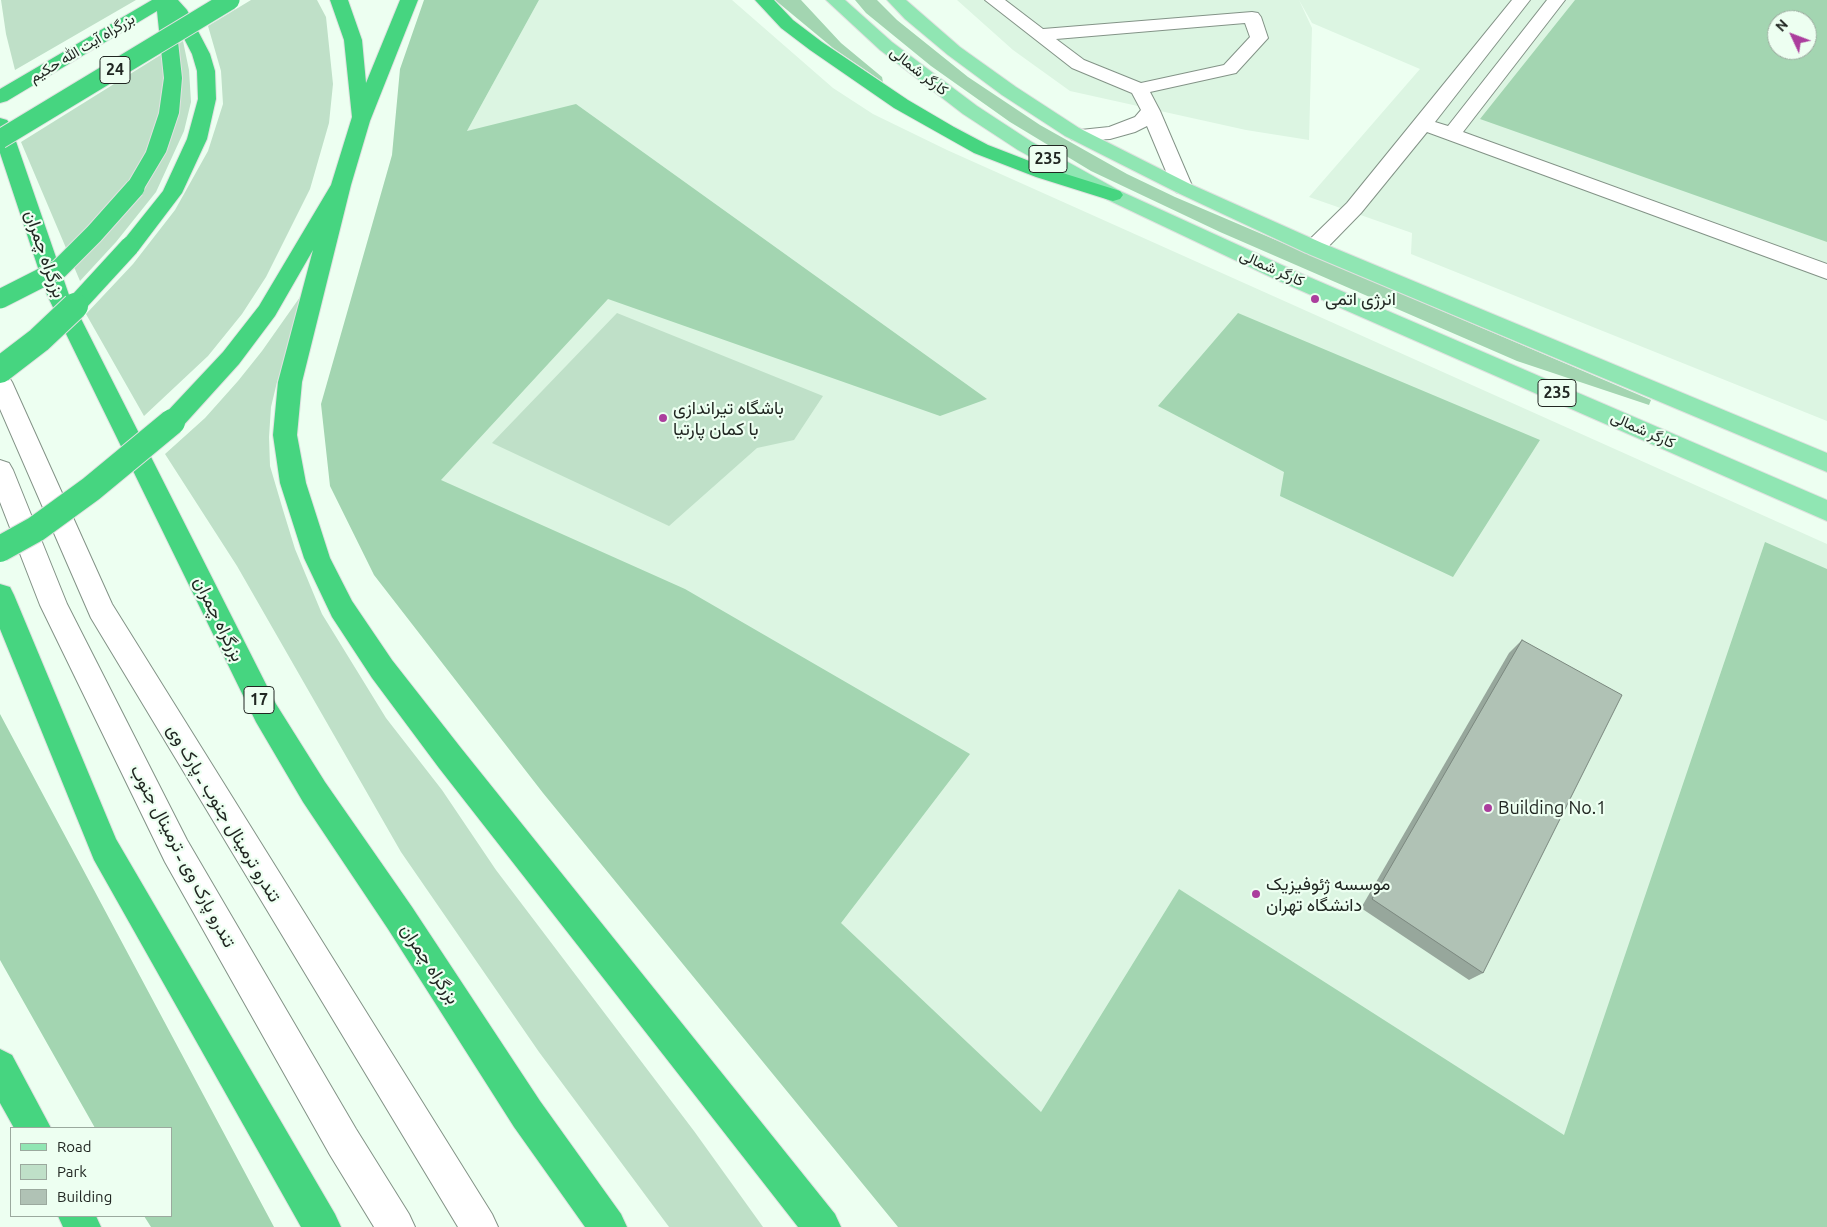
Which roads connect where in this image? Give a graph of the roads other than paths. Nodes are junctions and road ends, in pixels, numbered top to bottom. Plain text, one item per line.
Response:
1 (164, 0) edge
2 (169, 0) edge
3 (230, 0) edge
4 (339, 0) edge
5 (409, 0) edge
6 (764, 0) edge
7 (835, 0) edge
8 (896, 0) edge
9 (994, 0) edge
10 (1521, 0) edge
11 (1556, 0) edge
12 (1039, 35) junction
13 (1139, 89) junction
14 (0, 97) edge
15 (1151, 111) junction
16 (360, 121) junction
17 (0, 124) edge
18 (1423, 124) junction
19 (1452, 134) junction
20 (1078, 135) junction
21 (0, 139) edge
22 (341, 185) junction
23 (1183, 188) junction
24 (1112, 195) junction
25 (1314, 248) junction
26 (1827, 272) edge
27 (0, 299) edge
28 (0, 370) edge
29 (0, 382) edge
30 (1738, 426) junction
31 (1827, 463) edge
32 (1723, 466) junction
33 (0, 470) edge
34 (1827, 511) edge
35 (0, 549) edge
36 (0, 595) edge
37 (0, 1067) edge
38 (33, 1127) edge
39 (322, 1227) edge
40 (396, 1227) edge
41 (479, 1227) edge
42 (608, 1227) edge
43 (822, 1227) edge

1 - 14 highway, بزرگراه آیت الله حکیم / 24
1 - 27 highway, bridge
2 - 28 highway, bridge
3 - 21 highway, 24, bridge
4 - 16 highway
5 - 16 highway
6 - 24 highway
7 - 24 main road, کارگر شمالی / 235
8 - 20 main road, 235
9 - 12 lane
10 - 18 lane
11 - 19 lane
12 - 13 lane
12 - 13 lane
13 - 15 lane
15 - 20 lane
15 - 23 lane
16 - 22 highway
17 - 42 highway, بزرگراه چمران / 17
18 - 19 lane
18 - 25 lane
19 - 26 lane
20 - 23 main road, 235
22 - 35 highway, bridge
22 - 43 highway
23 - 25 main road, 235
24 - 32 main road, کارگر شمالی / 235
25 - 30 main road, 235
29 - 41 lane, تندرو ترمینال جنوب ـ پارک وی
30 - 31 main road, 235
30 - 32 main road
32 - 34 main road, کارگر شمالی / 235
33 - 40 lane, تندرو پارک وی ـ ترمینال جنوب
36 - 39 highway
37 - 38 highway

